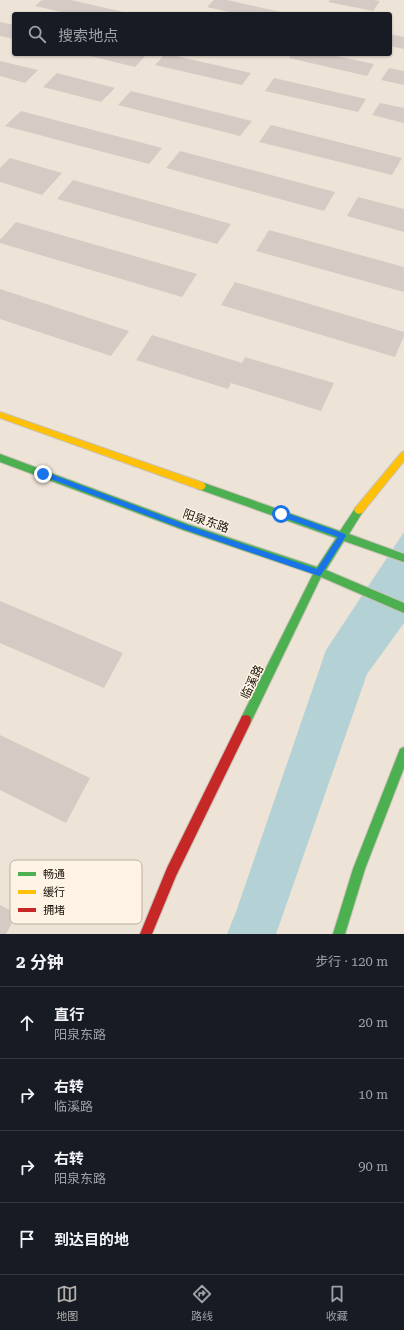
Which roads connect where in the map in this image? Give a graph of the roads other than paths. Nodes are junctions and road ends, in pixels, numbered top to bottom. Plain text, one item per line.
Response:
1 (0, 415) edge
2 (404, 455) edge
3 (0, 458) edge
4 (342, 536) junction
5 (404, 558) edge
6 (319, 572) junction
7 (404, 608) edge
8 (404, 753) edge
9 (146, 934) edge
10 (339, 934) edge

1 - 4 main road
2 - 4 main road, 临溪路
3 - 6 main road, 阳泉东路
4 - 5 main road
4 - 6 main road, 临溪路
6 - 7 main road, 阳泉东路
6 - 9 main road, 临溪路
8 - 10 main road

